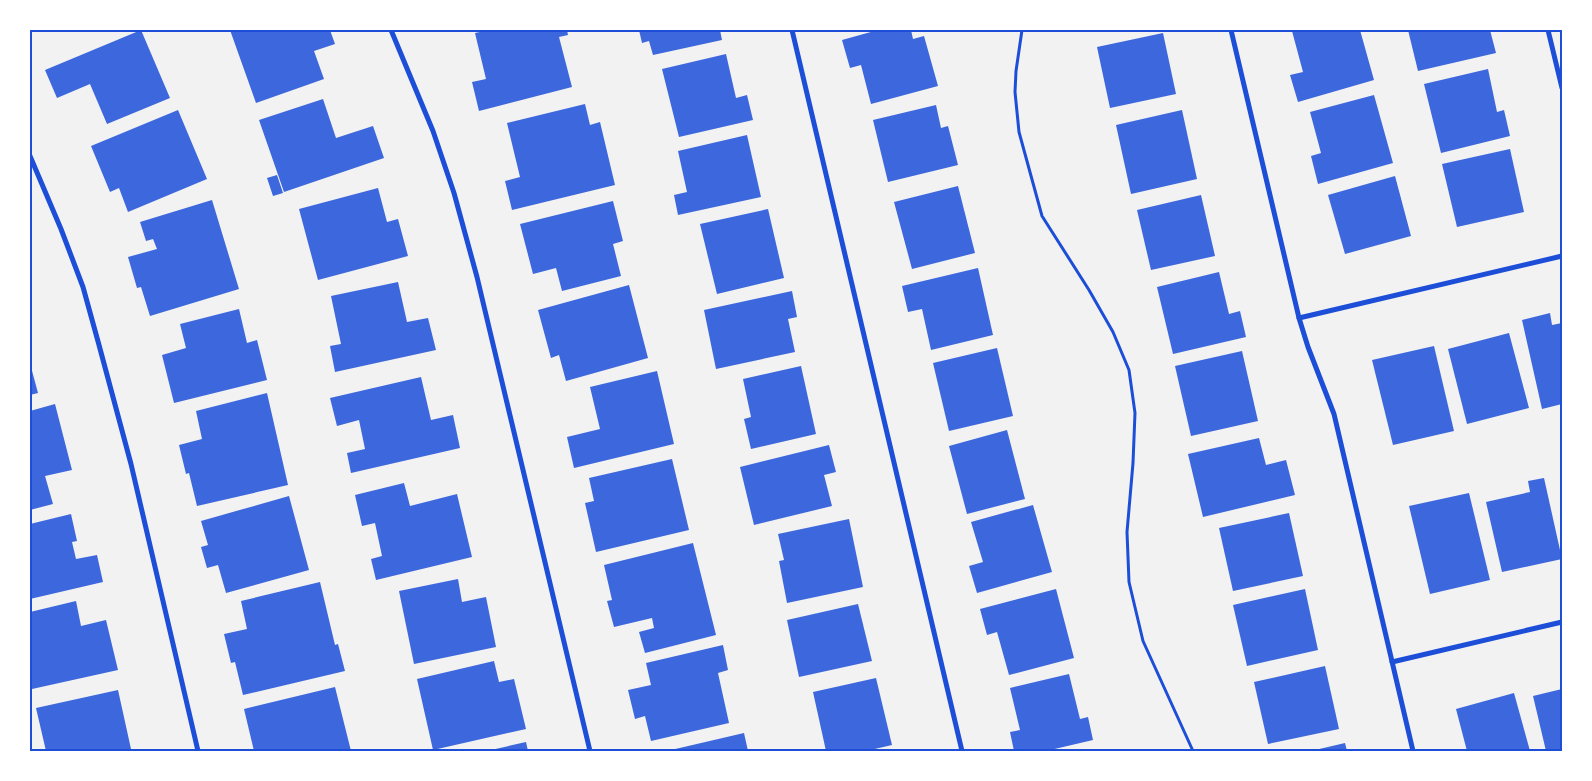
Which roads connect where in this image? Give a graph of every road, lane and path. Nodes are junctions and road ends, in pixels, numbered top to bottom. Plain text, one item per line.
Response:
1 (391, 30) edge
2 (792, 30) edge
3 (1022, 30) edge
4 (1231, 30) edge
5 (1548, 30) edge
6 (1562, 88) edge
7 (30, 156) edge
8 (1562, 256) edge
9 (1299, 318) junction
10 (1562, 622) edge
11 (1392, 662) junction
12 (198, 751) edge
13 (590, 751) edge
14 (962, 751) edge
15 (1193, 751) edge
16 (1414, 751) edge

1 - 13 street
2 - 14 street
3 - 15 path
4 - 9 street
5 - 6 street
7 - 12 street
8 - 9 street
9 - 11 street
10 - 11 street
11 - 16 street

